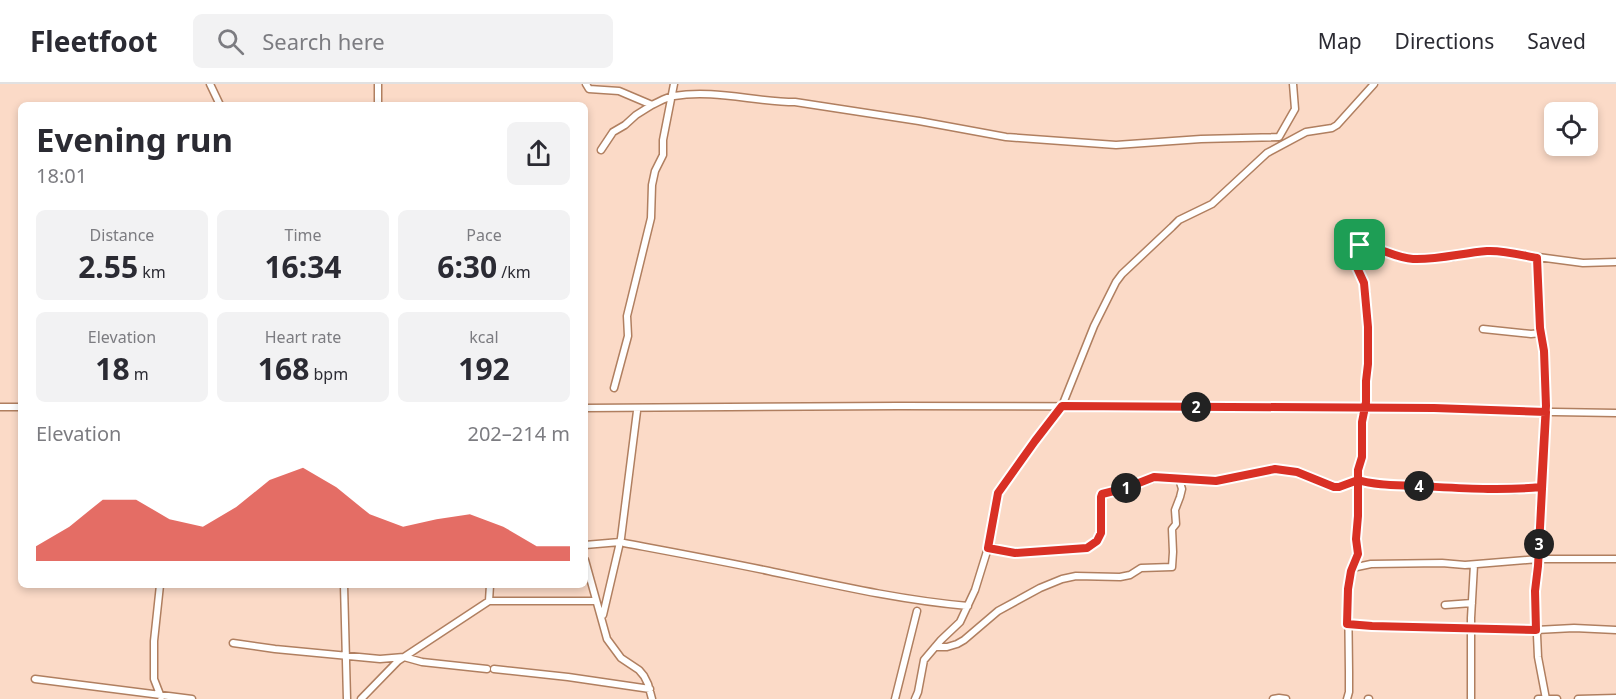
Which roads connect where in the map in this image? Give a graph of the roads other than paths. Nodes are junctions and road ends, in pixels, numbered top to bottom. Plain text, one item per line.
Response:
1 (210, 84) edge
2 (378, 84) edge
3 (586, 84) edge
4 (674, 84) edge
5 (1293, 84) edge
6 (1374, 84) edge
7 (671, 96) junction
8 (219, 102) edge
9 (378, 102) edge
10 (652, 105) junction
11 (601, 150) dead end
12 (1537, 258) junction
13 (1616, 262) edge
14 (1483, 329) dead end
15 (1541, 333) junction
16 (614, 388) dead end
17 (1062, 406) junction
18 (0, 407) edge
19 (18, 407) edge
20 (588, 408) edge
21 (1364, 409) junction
22 (637, 411) dead end
23 (1546, 412) junction
24 (1616, 413) edge
25 (1179, 479) junction
26 (1358, 480) junction
27 (1541, 487) junction
28 (622, 542) junction
29 (588, 545) edge
30 (988, 548) junction
31 (1538, 559) junction
32 (1616, 559) edge
33 (1474, 565) junction
34 (1352, 568) junction
35 (588, 571) edge
36 (160, 588) edge
37 (344, 588) edge
38 (490, 588) edge
39 (489, 601) junction
40 (596, 601) junction
41 (1472, 603) junction
42 (1445, 605) dead end
43 (968, 606) junction
44 (917, 611) dead end
45 (603, 615) dead end
46 (1347, 624) junction
47 (1472, 628) junction
48 (1536, 630) junction
49 (1616, 630) edge
50 (233, 643) dead end
51 (935, 647) junction
52 (346, 655) junction
53 (404, 657) junction
54 (35, 679) dead end
55 (650, 689) junction
56 (163, 697) edge
57 (1616, 698) edge
58 (192, 699) edge
59 (347, 699) edge
60 (362, 699) edge
61 (652, 699) edge
62 (895, 699) edge
63 (915, 699) edge
64 (1273, 699) edge
65 (1286, 699) edge
66 (1347, 699) edge
67 (1471, 699) edge
68 (1538, 699) edge
69 (1546, 699) edge
70 (1557, 699) edge
71 (1578, 699) edge

1 - 8 street
2 - 9 street
3 - 10 street
4 - 7 street
5 - 7 street
6 - 17 street
7 - 10 street
7 - 16 street
10 - 11 street
12 - 13 street
12 - 15 street
12 - 21 street
14 - 15 street
15 - 23 street
17 - 20 street
17 - 21 street
17 - 30 street
18 - 19 street
21 - 23 street
21 - 26 street
22 - 28 street
23 - 24 street
23 - 27 street
25 - 26 street
25 - 30 street
25 - 51 street
26 - 27 street
26 - 34 street
27 - 31 street
28 - 29 street
28 - 43 street
28 - 45 street
30 - 43 street
31 - 32 street
31 - 33 street
31 - 48 street
33 - 34 street
33 - 41 street
34 - 46 street
35 - 40 street
36 - 56 street
37 - 52 street
38 - 39 street
39 - 40 street
39 - 53 street
40 - 55 street
41 - 42 street
41 - 47 street
43 - 51 street
44 - 62 street
46 - 47 street
46 - 66 street
47 - 48 street
47 - 67 street
48 - 49 street
48 - 69 street
50 - 52 street
51 - 63 street
52 - 53 street
52 - 59 street
53 - 55 street
53 - 60 street
54 - 56 street
55 - 61 street
56 - 58 street
57 - 71 street
64 - 65 street
68 - 69 street
69 - 70 street

